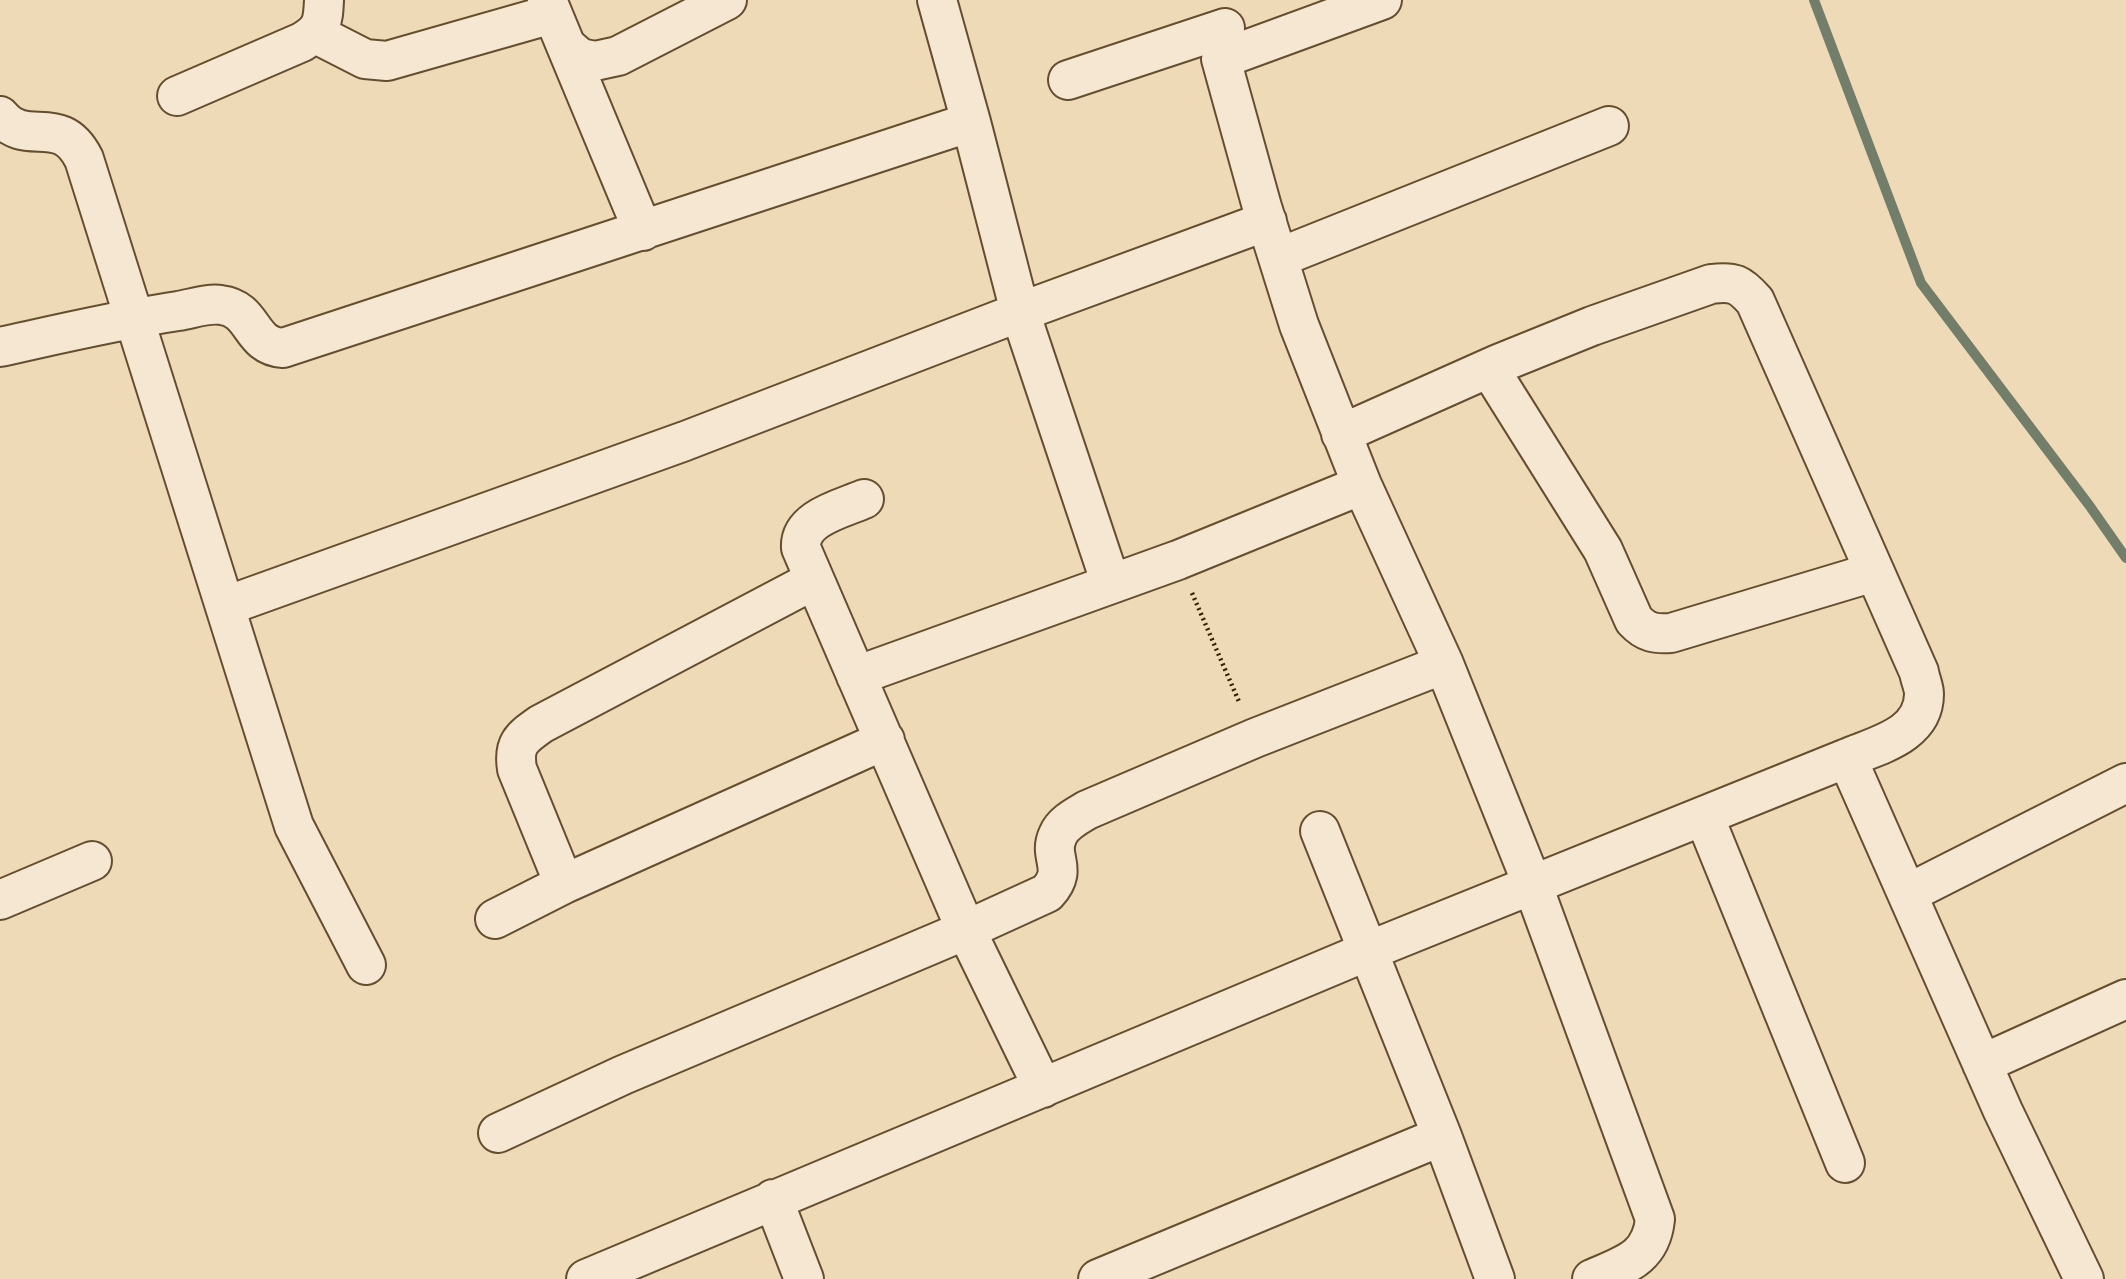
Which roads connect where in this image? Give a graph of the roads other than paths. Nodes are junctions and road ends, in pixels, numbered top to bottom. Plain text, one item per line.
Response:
1 (727, 0) edge
2 (937, 0) edge
3 (1382, 0) edge
4 (320, 17) edge
5 (555, 20) edge
6 (1225, 29) edge
7 (1068, 80) dead end
8 (177, 96) dead end
9 (0, 116) edge
10 (971, 122) junction
11 (1609, 126) dead end
12 (1267, 221) junction
13 (643, 231) junction
14 (1278, 258) junction
15 (1020, 312) junction
16 (134, 318) junction
17 (0, 346) edge
18 (1489, 368) junction
19 (1341, 434) junction
20 (1362, 485) junction
21 (864, 499) dead end
22 (1874, 572) junction
23 (814, 579) junction
24 (1111, 584) junction
25 (226, 606) junction
26 (1444, 664) junction
27 (856, 676) junction
28 (885, 740) junction
29 (1847, 758) junction
30 (2126, 783) edge
31 (1704, 816) junction
32 (1320, 831) dead end
33 (92, 862) dead end
34 (564, 884) junction
35 (1533, 886) junction
36 (1907, 894) junction
37 (0, 900) edge
38 (495, 919) dead end
39 (966, 930) junction
40 (1368, 951) junction
41 (366, 965) dead end
42 (2126, 999) edge
43 (1982, 1064) junction
44 (1044, 1088) junction
45 (498, 1133) dead end
46 (1442, 1136) junction
47 (1845, 1163) dead end
48 (773, 1199) junction
49 (586, 1279) edge
50 (804, 1279) edge
51 (1098, 1279) edge
52 (1495, 1279) edge
53 (1592, 1279) edge
54 (2084, 1279) edge

1 - 5 street
2 - 10 street
3 - 6 street
4 - 5 street
4 - 8 street
5 - 13 street
6 - 7 street
6 - 12 street
9 - 16 street
10 - 13 street
10 - 15 street
11 - 14 street
12 - 14 street
12 - 15 street
13 - 16 street
14 - 19 street
15 - 24 street
15 - 25 street
16 - 17 street
16 - 25 street
18 - 19 street
18 - 22 street
18 - 22 street
19 - 20 street
20 - 24 street
20 - 26 street
21 - 23 street
22 - 29 street
23 - 27 street
23 - 34 street
24 - 27 street
25 - 41 street
26 - 35 street
26 - 39 street
27 - 28 street
28 - 34 street
28 - 39 street
29 - 31 street
29 - 36 street
30 - 36 street
31 - 35 street
31 - 47 street
32 - 40 street
33 - 37 street
34 - 38 street
35 - 40 street
35 - 53 street
36 - 43 street
39 - 44 street
39 - 45 street
40 - 44 street
40 - 46 street
42 - 43 street
43 - 54 street
44 - 48 street
46 - 51 street
46 - 52 street
48 - 49 street
48 - 50 street

